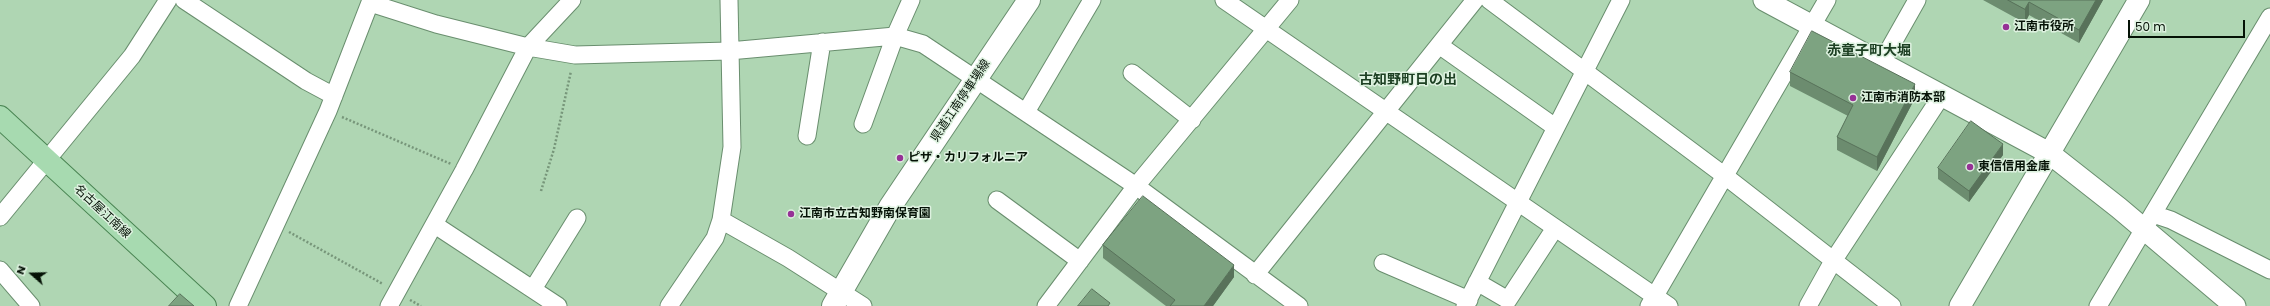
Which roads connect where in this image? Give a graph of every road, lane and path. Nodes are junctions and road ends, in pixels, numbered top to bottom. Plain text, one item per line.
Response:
1 (168, 0) edge
2 (184, 0) edge
3 (572, 0) edge
4 (729, 0) edge
5 (911, 0) edge
6 (1029, 0) edge
7 (1092, 0) edge
8 (1224, 0) edge
9 (1290, 0) edge
10 (1475, 0) edge
11 (1489, 0) edge
12 (1621, 0) edge
13 (1764, 0) edge
14 (1827, 0) edge
15 (1917, 0) edge
16 (2139, 0) edge
17 (371, 1) edge
18 (2270, 17) edge
19 (1813, 27) junction
20 (1268, 28) junction
21 (895, 36) junction
22 (822, 42) junction
23 (1439, 45) junction
24 (528, 47) junction
25 (729, 51) junction
26 (575, 55) junction
27 (1882, 62) junction
28 (1583, 71) junction
29 (1132, 73) dead end
30 (977, 79) junction
31 (1942, 95) junction
32 (331, 103) junction
33 (1026, 112) junction
34 (1385, 112) junction
35 (0, 117) edge
36 (1192, 120) junction
37 (863, 124) dead end
38 (1555, 127) junction
39 (806, 136) dead end
40 (2049, 153) junction
41 (46, 160) junction
42 (464, 170) junction
43 (1725, 176) junction
44 (1136, 186) junction
45 (541, 191) dead end
46 (997, 200) dead end
47 (1518, 202) junction
48 (0, 217) edge
49 (577, 218) dead end
50 (721, 220) junction
51 (2148, 221) junction
52 (434, 224) junction
53 (276, 226) junction
54 (1555, 228) junction
55 (1832, 261) junction
56 (1080, 262) junction
57 (1383, 262) dead end
58 (0, 270) edge
59 (2270, 270) edge
60 (1255, 275) junction
61 (1477, 282) junction
62 (533, 290) junction
63 (393, 299) edge
64 (837, 299) edge
65 (1651, 301) edge
66 (1467, 303) edge
67 (554, 305) edge
68 (31, 306) edge
69 (205, 306) edge
70 (238, 306) edge
71 (421, 306) edge
72 (669, 306) edge
73 (864, 306) edge
74 (1046, 306) edge
75 (1299, 306) edge
76 (1669, 306) edge
77 (1808, 306) edge
78 (1892, 306) edge
79 (1960, 306) edge
80 (2098, 306) edge
81 (2235, 306) edge

1 - 41 street
2 - 32 street
3 - 24 street
4 - 25 street
5 - 21 street
6 - 30 main road, 県道江南停車場線
7 - 33 street
8 - 20 street
9 - 20 street
10 - 23 street
11 - 28 street
12 - 28 street
13 - 19 street
14 - 19 street
15 - 27 street
16 - 40 street
17 - 24 street
17 - 32 street
18 - 51 street
19 - 27 street
19 - 43 street
20 - 34 street
20 - 36 street
21 - 22 street
21 - 30 street
21 - 37 street
22 - 25 street
22 - 39 street
23 - 34 street
23 - 38 street
24 - 26 street
24 - 42 street
25 - 26 street
25 - 50 street
26 - 45 path
27 - 31 street
28 - 38 street
28 - 43 street
29 - 36 street
30 - 33 street
30 - 64 main road, 県道江南停車場線
31 - 40 street
31 - 55 street
32 - 42 path
32 - 53 street
33 - 44 street
34 - 47 street
34 - 60 street
35 - 41 main road, 名古屋江南線
36 - 44 street
38 - 47 street
40 - 51 street
40 - 79 street
41 - 48 street
41 - 69 main road, 名古屋江南線
42 - 52 street
43 - 55 street
43 - 65 street
44 - 56 street
44 - 60 street
46 - 56 street
47 - 54 street
47 - 61 street
49 - 62 street
50 - 64 street
50 - 72 street
51 - 59 street
51 - 80 street
51 - 81 street
52 - 62 street
52 - 63 street
53 - 63 path
53 - 70 street
54 - 61 street
54 - 65 street
55 - 77 street
55 - 78 street
56 - 74 street
57 - 66 street
58 - 68 street
60 - 75 street
61 - 66 street
62 - 67 street
63 - 71 path
64 - 73 street
65 - 76 street

